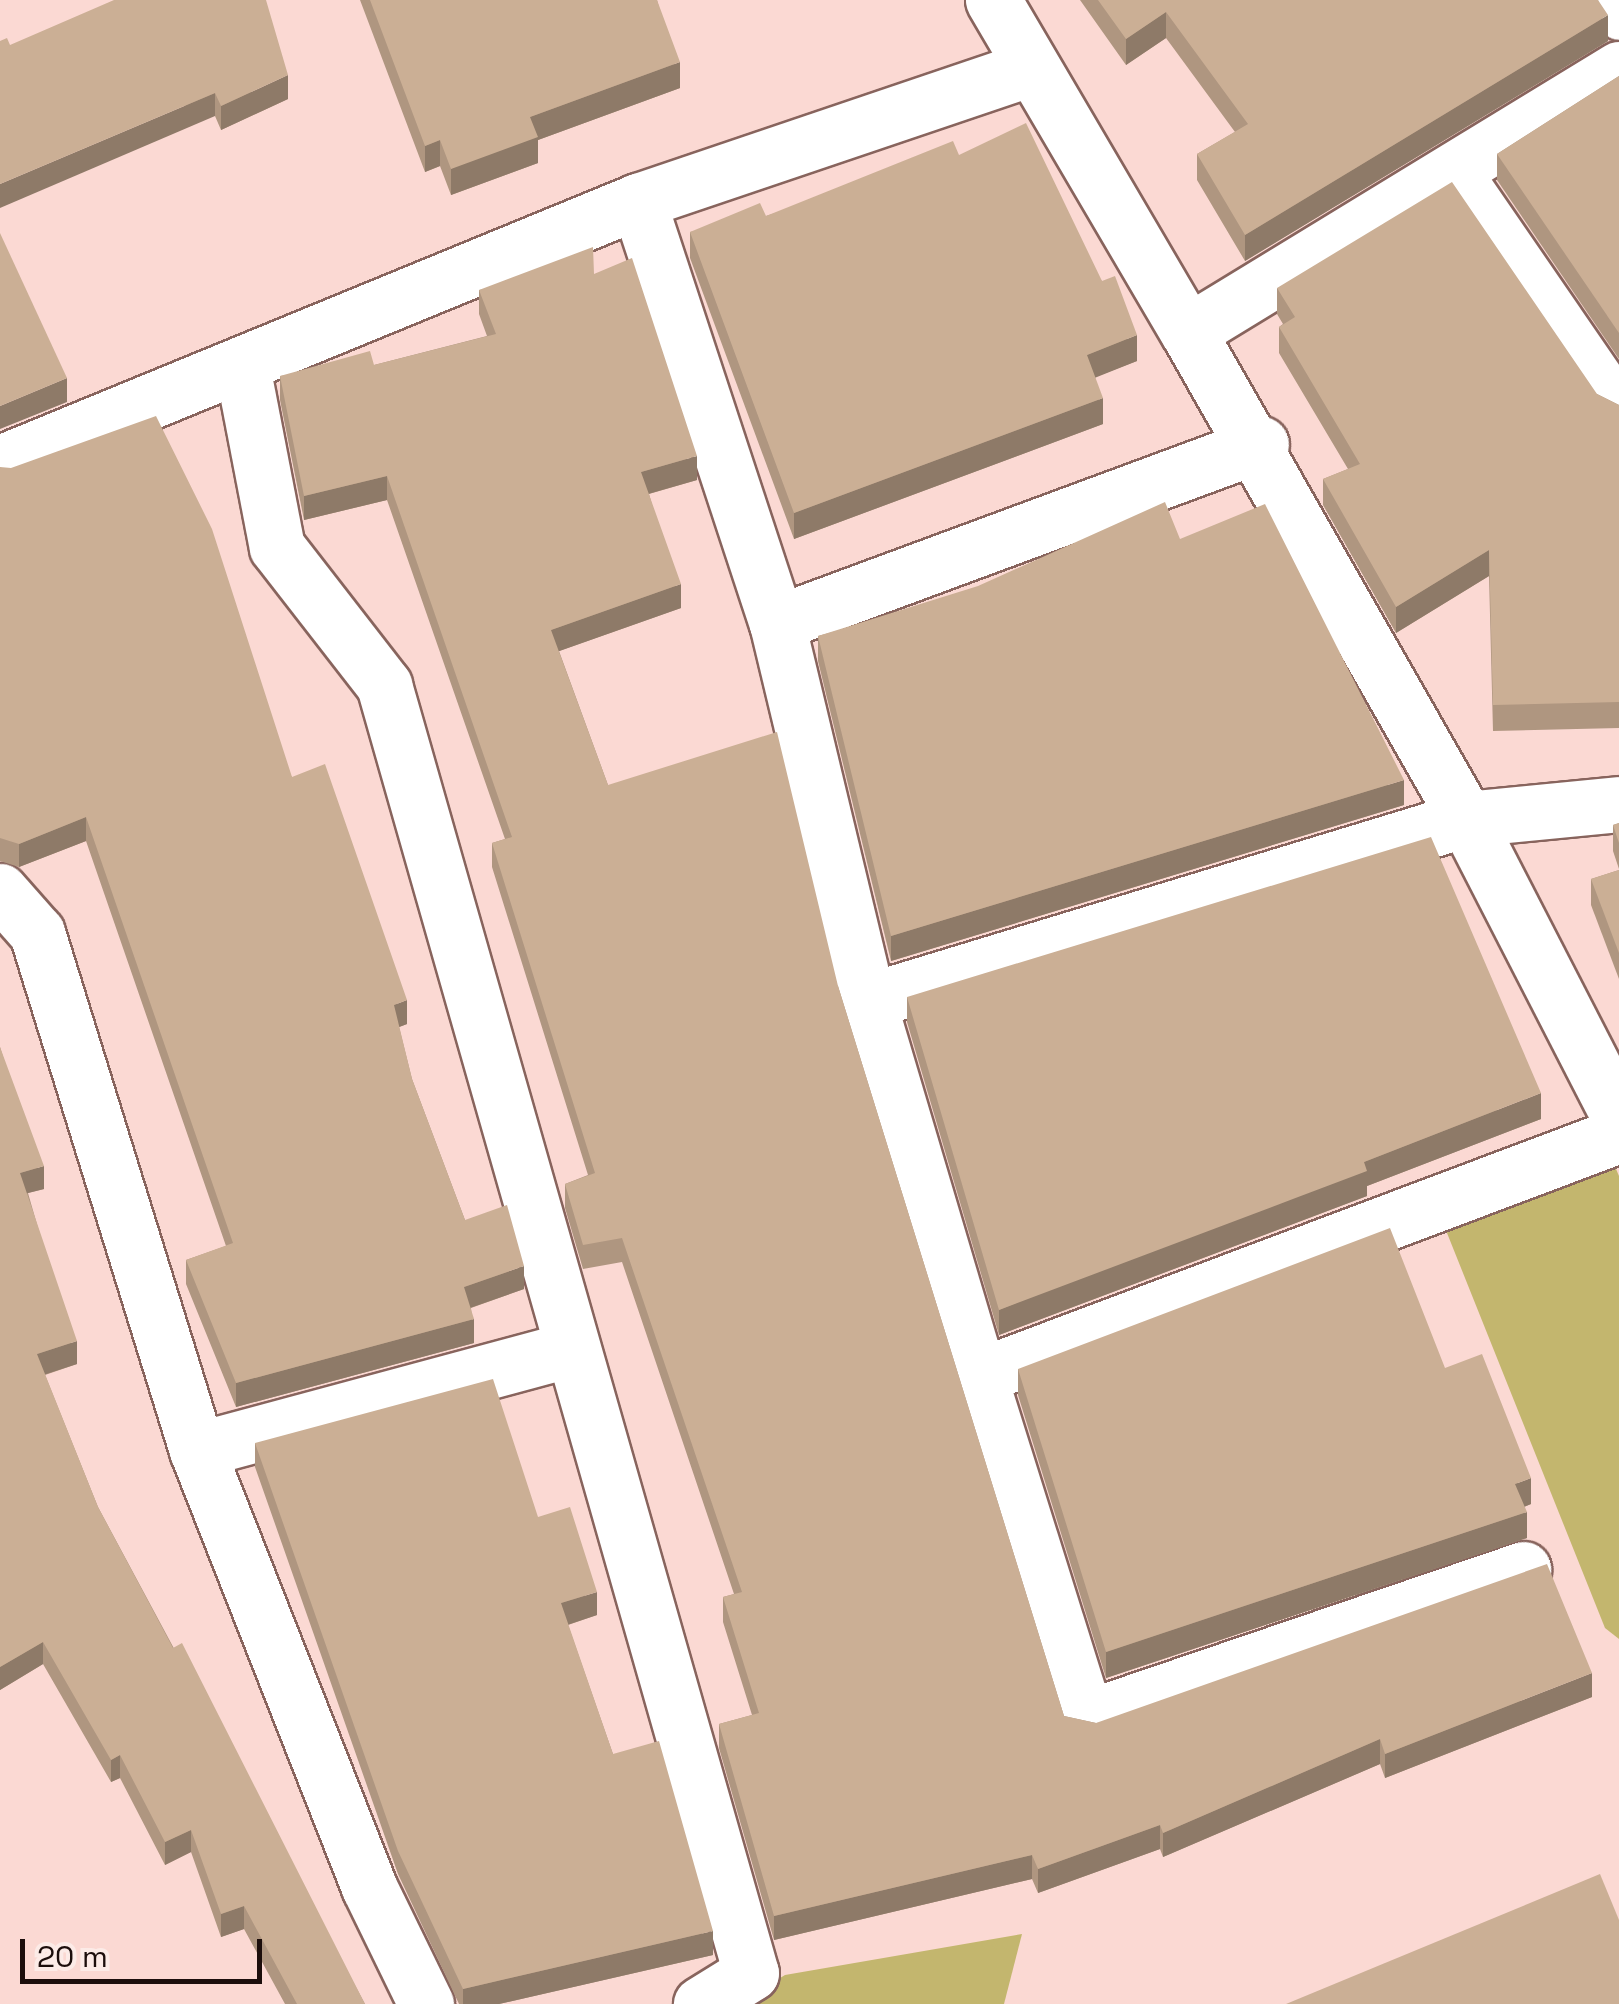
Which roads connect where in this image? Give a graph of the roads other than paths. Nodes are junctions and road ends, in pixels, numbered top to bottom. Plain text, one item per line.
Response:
1 (993, 0) edge
2 (1608, 0) edge
3 (1619, 17) edge
4 (1027, 69) junction
5 (1619, 69) edge
6 (1456, 169) junction
7 (638, 201) junction
8 (1188, 332) junction
9 (242, 366) junction
10 (1619, 405) edge
11 (1260, 444) junction
12 (0, 463) edge
13 (776, 623) junction
14 (1619, 804) edge
15 (1466, 819) junction
16 (0, 891) edge
17 (868, 1001) junction
18 (1619, 1118) edge
19 (1619, 1135) edge
20 (567, 1350) junction
21 (979, 1376) junction
22 (197, 1450) junction
23 (1523, 1568) edge
24 (426, 2004) edge
25 (701, 2004) edge

1 - 4 street
2 - 3 lane
4 - 7 street
4 - 8 street
5 - 6 street
6 - 8 street
6 - 10 lane
7 - 9 street
7 - 13 street
8 - 11 street
9 - 12 street
9 - 20 street
11 - 13 street
11 - 15 street
13 - 17 street
14 - 15 street
15 - 17 street
15 - 18 street
16 - 22 street
17 - 21 street
19 - 21 street
20 - 22 street
20 - 25 street
21 - 23 street
22 - 24 street

